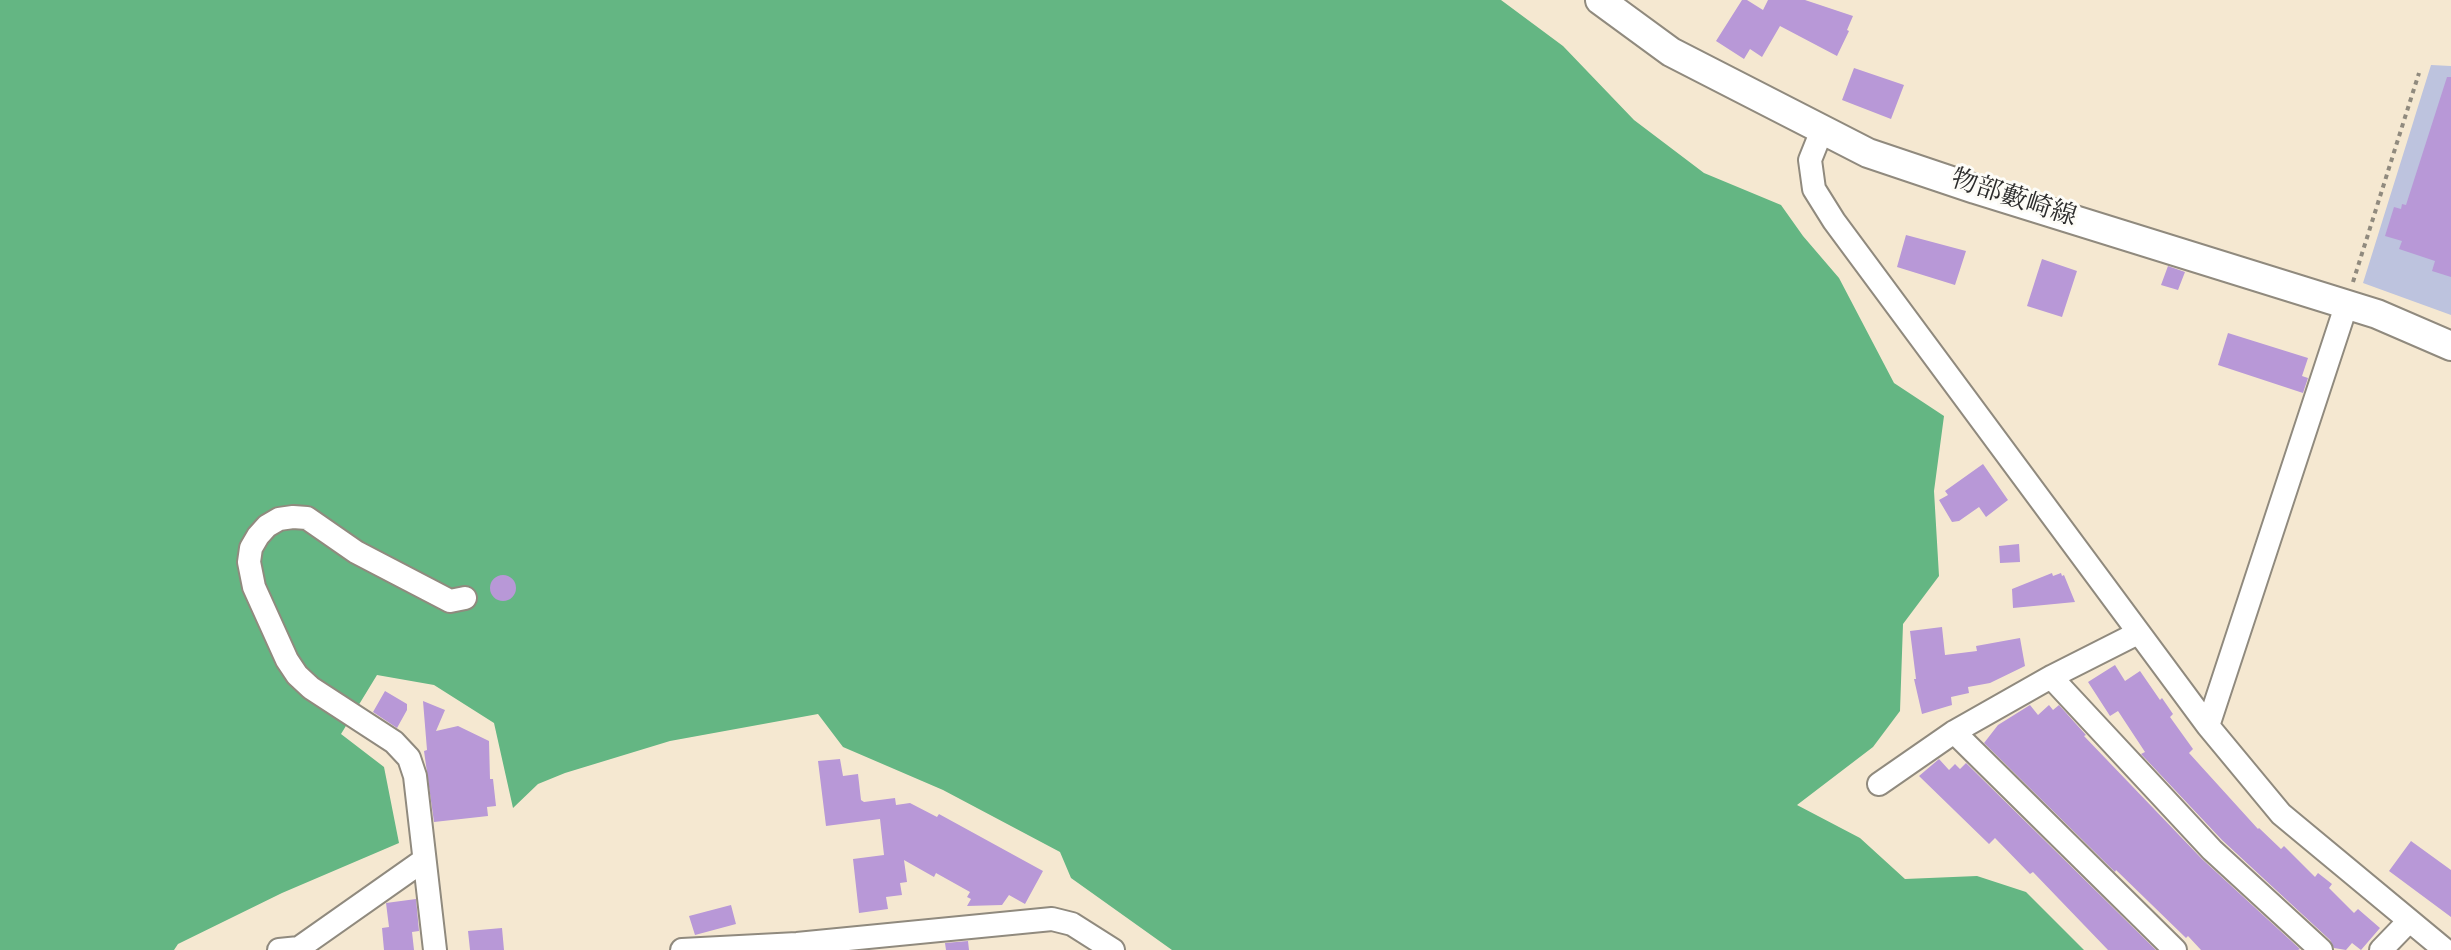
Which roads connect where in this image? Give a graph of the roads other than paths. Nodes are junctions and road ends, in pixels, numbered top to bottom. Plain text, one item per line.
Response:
1 (1600, 0) edge
2 (1822, 130) junction
3 (2346, 306) junction
4 (2451, 346) edge
5 (465, 598) dead end
6 (2138, 633) junction
7 (2051, 677) junction
8 (2208, 726) junction
9 (1954, 732) junction
10 (1879, 784) dead end
11 (424, 860) junction
12 (2409, 921) junction
13 (918, 942) edge
14 (292, 949) edge
15 (435, 950) edge
16 (682, 950) edge
17 (1113, 950) edge
18 (2175, 950) edge
19 (2321, 950) edge
20 (2381, 950) edge
21 (2445, 950) edge

1 - 2 main road, 物部藪崎線
2 - 3 main road, 物部藪崎線
2 - 6 street
3 - 4 main road, 物部藪崎線
3 - 8 street
5 - 11 street
6 - 7 street
6 - 8 street
7 - 9 street
7 - 19 street
8 - 12 street
9 - 10 street
9 - 18 street
11 - 14 street
11 - 15 street
12 - 20 street
12 - 21 street
13 - 16 street
13 - 17 street

